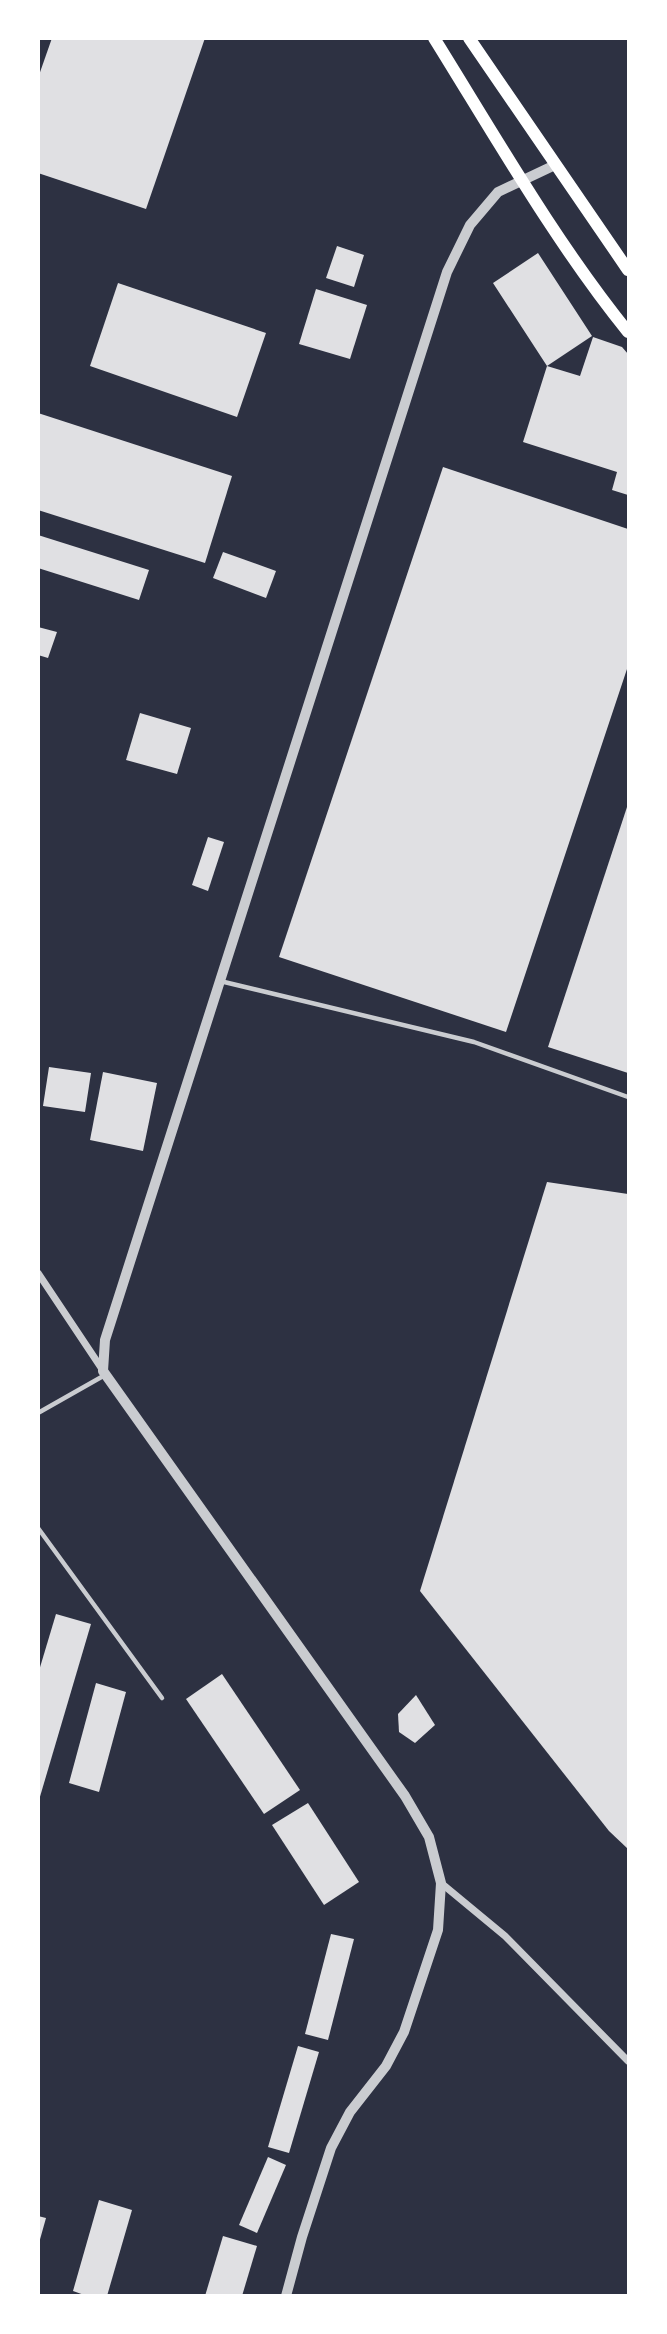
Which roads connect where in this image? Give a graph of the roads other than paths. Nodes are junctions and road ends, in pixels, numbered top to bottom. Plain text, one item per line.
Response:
1 (434, 38) edge
2 (469, 38) edge
3 (555, 165) junction
4 (521, 179) junction
5 (628, 270) edge
6 (628, 332) edge
7 (220, 981) junction
8 (628, 1097) edge
9 (38, 1273) edge
10 (105, 1373) junction
11 (38, 1413) edge
12 (38, 1528) edge
13 (162, 1698) dead end
14 (441, 1883) junction
15 (628, 2061) edge
16 (286, 2295) edge

1 - 4 main road
2 - 3 main road
3 - 4 street
3 - 5 main road
4 - 6 main road
4 - 7 street
7 - 8 lane
7 - 10 street
9 - 10 street
10 - 11 lane
10 - 14 street
12 - 13 lane
14 - 15 street
14 - 16 street

